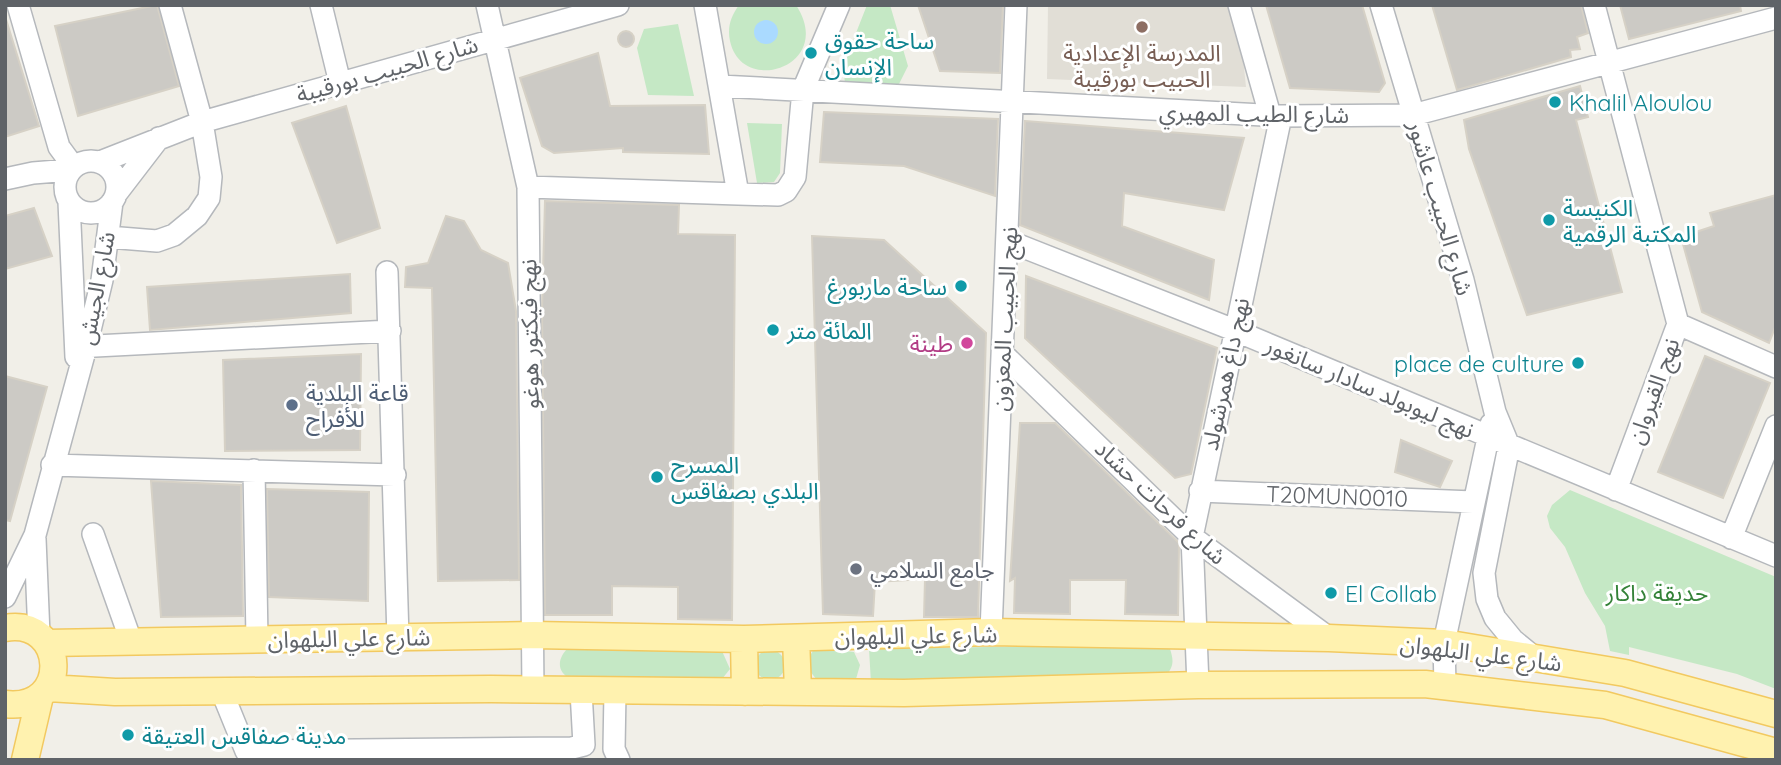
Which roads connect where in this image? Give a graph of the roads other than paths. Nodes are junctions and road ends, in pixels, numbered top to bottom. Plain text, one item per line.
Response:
1 (18, 5) edge
2 (170, 5) edge
3 (321, 5) edge
4 (487, 5) edge
5 (618, 5) edge
6 (705, 5) edge
7 (821, 5) edge
8 (839, 5) edge
9 (1016, 5) edge
10 (1239, 5) edge
11 (1381, 5) edge
12 (1594, 5) edge
13 (1776, 18) edge
14 (828, 32) junction
15 (496, 37) junction
16 (1610, 62) junction
17 (340, 83) junction
18 (720, 86) junction
19 (803, 90) junction
20 (1014, 104) junction
21 (1413, 115) junction
22 (1275, 116) junction
23 (202, 122) junction
24 (159, 138) junction
25 (100, 162) junction
26 (71, 168) junction
27 (6, 179) edge
28 (528, 187) junction
29 (738, 194) junction
30 (67, 198) junction
31 (114, 198) junction
32 (108, 237) junction
33 (1008, 241) junction
34 (387, 272) dead end
35 (1678, 324) junction
36 (1234, 330) junction
37 (390, 331) junction
38 (81, 347) junction
39 (1003, 354) junction
40 (1776, 367) edge
41 (1495, 412) junction
42 (1776, 426) edge
43 (1486, 436) junction
44 (1509, 446) junction
45 (52, 465) junction
46 (254, 470) junction
47 (396, 475) junction
48 (1616, 490) junction
49 (1200, 491) junction
50 (1474, 502) junction
51 (93, 534) dead end
52 (35, 535) junction
53 (1192, 537) junction
54 (1731, 538) junction
55 (1776, 556) edge
56 (5, 597) edge
57 (5, 628) edge
58 (991, 632) junction
59 (1196, 634) junction
60 (534, 635) junction
61 (398, 638) junction
62 (796, 638) junction
63 (1329, 638) junction
64 (43, 639) junction
65 (257, 639) junction
66 (744, 639) junction
67 (131, 641) junction
68 (1444, 643) junction
69 (1535, 658) junction
70 (1198, 685) junction
71 (1445, 686) junction
72 (533, 690) junction
73 (581, 691) junction
74 (798, 691) junction
75 (44, 692) junction
76 (222, 692) junction
77 (615, 692) junction
78 (745, 692) junction
79 (5, 704) edge
80 (1776, 714) edge
81 (585, 752) edge
82 (1776, 752) edge
83 (247, 755) edge
84 (25, 760) edge
85 (619, 760) edge

1 - 26 street
2 - 23 street
3 - 17 street
4 - 15 street, نهج فيكتور هوغو
5 - 15 street, شارع الحبيب بورقيبة
6 - 18 street
7 - 14 street
8 - 14 street
9 - 20 street, نهج الحبيب المعزون
10 - 22 street, نهج داغ همرشولد
11 - 21 street, شارع الحبيب عاشور
12 - 16 street, نهج القيروان
13 - 16 street, شارع الطيب المهيري
14 - 19 street
15 - 17 street, شارع الحبيب بورقيبة
15 - 28 street, نهج فيكتور هوغو
16 - 21 street, شارع الطيب المهيري
16 - 35 street, نهج القيروان
17 - 23 street, شارع الحبيب بورقيبة
18 - 19 street, شارع الطيب المهيري
18 - 29 street
19 - 20 street, شارع الطيب المهيري
19 - 29 street
20 - 22 street, شارع الطيب المهيري
20 - 33 street, نهج الحبيب المعزون
21 - 22 street, شارع الطيب المهيري
21 - 41 street, شارع الحبيب عاشور
22 - 36 street, نهج داغ همرشولد
23 - 24 street, شارع الحبيب بورقيبة
23 - 32 street
24 - 25 street, شارع الحبيب بورقيبة
24 - 31 street
25 - 26 street
25 - 31 street
26 - 27 street
26 - 30 street
27 - 30 street
28 - 29 street
28 - 60 street, نهج فيكتور هوغو
30 - 31 street
30 - 38 street, شارع الجيش
31 - 32 street, شارع الجيش
32 - 38 street, شارع الجيش
33 - 36 street, نهج ليوبولد سادار سانغور
33 - 39 street, نهج الحبيب المعزون
34 - 37 street
35 - 40 street
35 - 48 street, نهج القيروان
36 - 43 street, نهج ليوبولد سادار سانغور
36 - 49 street, نهج داغ همرشولد
37 - 38 street
37 - 47 street
38 - 45 street, شارع الجيش
39 - 53 street, شارع فرحات حشاد
39 - 58 street, نهج الحبيب المعزون
41 - 43 street
41 - 44 street, شارع الحبيب عاشور
42 - 54 street
43 - 44 street, نهج ليوبولد سادار سانغور
43 - 50 street
44 - 48 street, نهج ليوبولد سادار سانغور
44 - 69 street
45 - 46 street
45 - 52 street, شارع الجيش
46 - 47 street
46 - 65 street
47 - 61 street
48 - 54 street, نهج ليوبولد سادار سانغور
49 - 50 street, T20MUN0010
49 - 53 street, نهج داغ همرشولد
50 - 68 street
51 - 67 street
52 - 56 street, شارع الجيش
52 - 64 street, شارع الجيش
53 - 59 street, نهج داغ همرشولد
53 - 63 street, شارع فرحات حشاد
54 - 55 street, نهج ليوبولد سادار سانغور
57 - 64 main road, شارع علي البلهوان
58 - 59 main road, شارع علي البلهوان
58 - 62 main road, شارع علي البلهوان
59 - 63 main road, شارع علي البلهوان
59 - 70 street, نهج داغ همرشولد
60 - 61 main road, شارع علي البلهوان
60 - 66 main road, شارع علي البلهوان
60 - 72 street, نهج فيكتور هوغو
61 - 65 main road, شارع علي البلهوان
62 - 66 main road, شارع علي البلهوان
62 - 74 main road
63 - 68 main road, شارع علي البلهوان
64 - 67 main road, شارع علي البلهوان
64 - 75 main road
65 - 67 main road, شارع علي البلهوان
66 - 78 main road
68 - 69 main road, شارع علي البلهوان
68 - 71 street
69 - 80 main road, شارع علي البلهوان
70 - 71 main road, شارع علي البلهوان
70 - 74 main road, شارع علي البلهوان
71 - 82 main road, شارع علي البلهوان
72 - 73 main road, شارع علي البلهوان
72 - 76 main road, شارع علي البلهوان
73 - 77 main road, شارع علي البلهوان
73 - 81 street
74 - 78 main road, شارع علي البلهوان
75 - 76 main road, شارع علي البلهوان
75 - 79 main road, شارع علي البلهوان
75 - 84 main road
76 - 83 street
77 - 78 main road, شارع علي البلهوان
77 - 85 street
81 - 83 street

